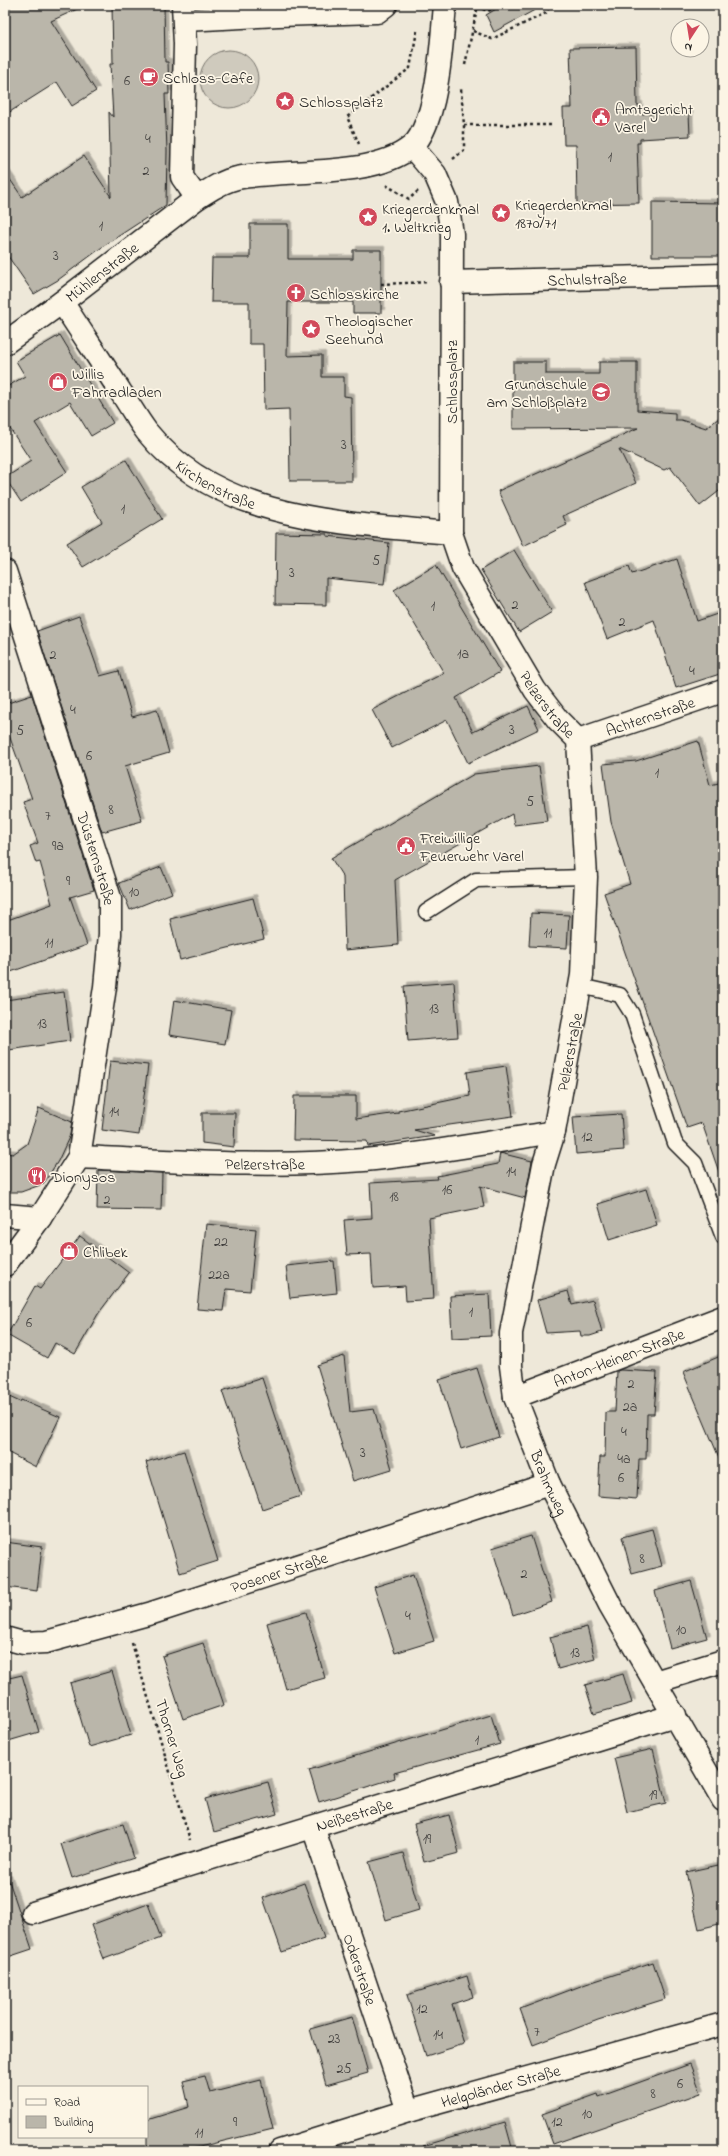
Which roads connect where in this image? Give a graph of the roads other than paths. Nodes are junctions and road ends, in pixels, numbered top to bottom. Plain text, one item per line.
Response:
1 (386, 5) edge
2 (446, 5) edge
3 (184, 13) edge
4 (412, 147) junction
5 (197, 198) junction
6 (723, 275) edge
7 (451, 282) junction
8 (62, 302) junction
9 (7, 336) edge
10 (451, 533) junction
11 (5, 571) edge
12 (723, 691) edge
13 (578, 740) junction
14 (586, 876) junction
15 (426, 912) dead end
16 (580, 986) junction
17 (554, 1132) junction
18 (79, 1158) junction
19 (5, 1214) edge
20 (40, 1218) junction
21 (723, 1237) edge
22 (5, 1265) edge
23 (723, 1317) edge
24 (515, 1397) junction
25 (549, 1484) junction
26 (5, 1638) edge
27 (723, 1661) edge
28 (655, 1682) junction
29 (675, 1715) junction
30 (723, 1800) edge
31 (313, 1827) junction
32 (33, 1913) dead end
33 (723, 2024) edge
34 (408, 2111) junction
35 (280, 2151) edge

1 - 3 street
2 - 4 street
3 - 5 street
4 - 5 street
4 - 7 street, Schlossplatz
5 - 8 street, Mühlenstraße
6 - 7 street, Schulstraße
7 - 10 street, Schlossplatz
8 - 9 street, Mühlenstraße
8 - 10 street, Kirchenstraße
10 - 13 street, Pelzerstraße
11 - 18 street, Düsternstraße
12 - 13 street, Achternstraße
13 - 14 street, Pelzerstraße
14 - 15 lane
14 - 16 street, Pelzerstraße
16 - 17 street, Pelzerstraße
16 - 21 lane
17 - 18 street, Pelzerstraße
17 - 24 street, Brahmweg
18 - 20 street
19 - 20 street
20 - 22 street
23 - 24 street, Anton-Heinen-Straße
24 - 25 street, Brahmweg
25 - 26 street, Posener Straße
25 - 28 street, Brahmweg
27 - 28 street
28 - 29 street, Brahmweg
29 - 30 street, Brahmweg
29 - 31 street, Neißestraße
31 - 32 street, Neißestraße
31 - 34 street, Oderstraße
33 - 34 street, Helgoländer Straße
34 - 35 street, Helgoländer Straße

